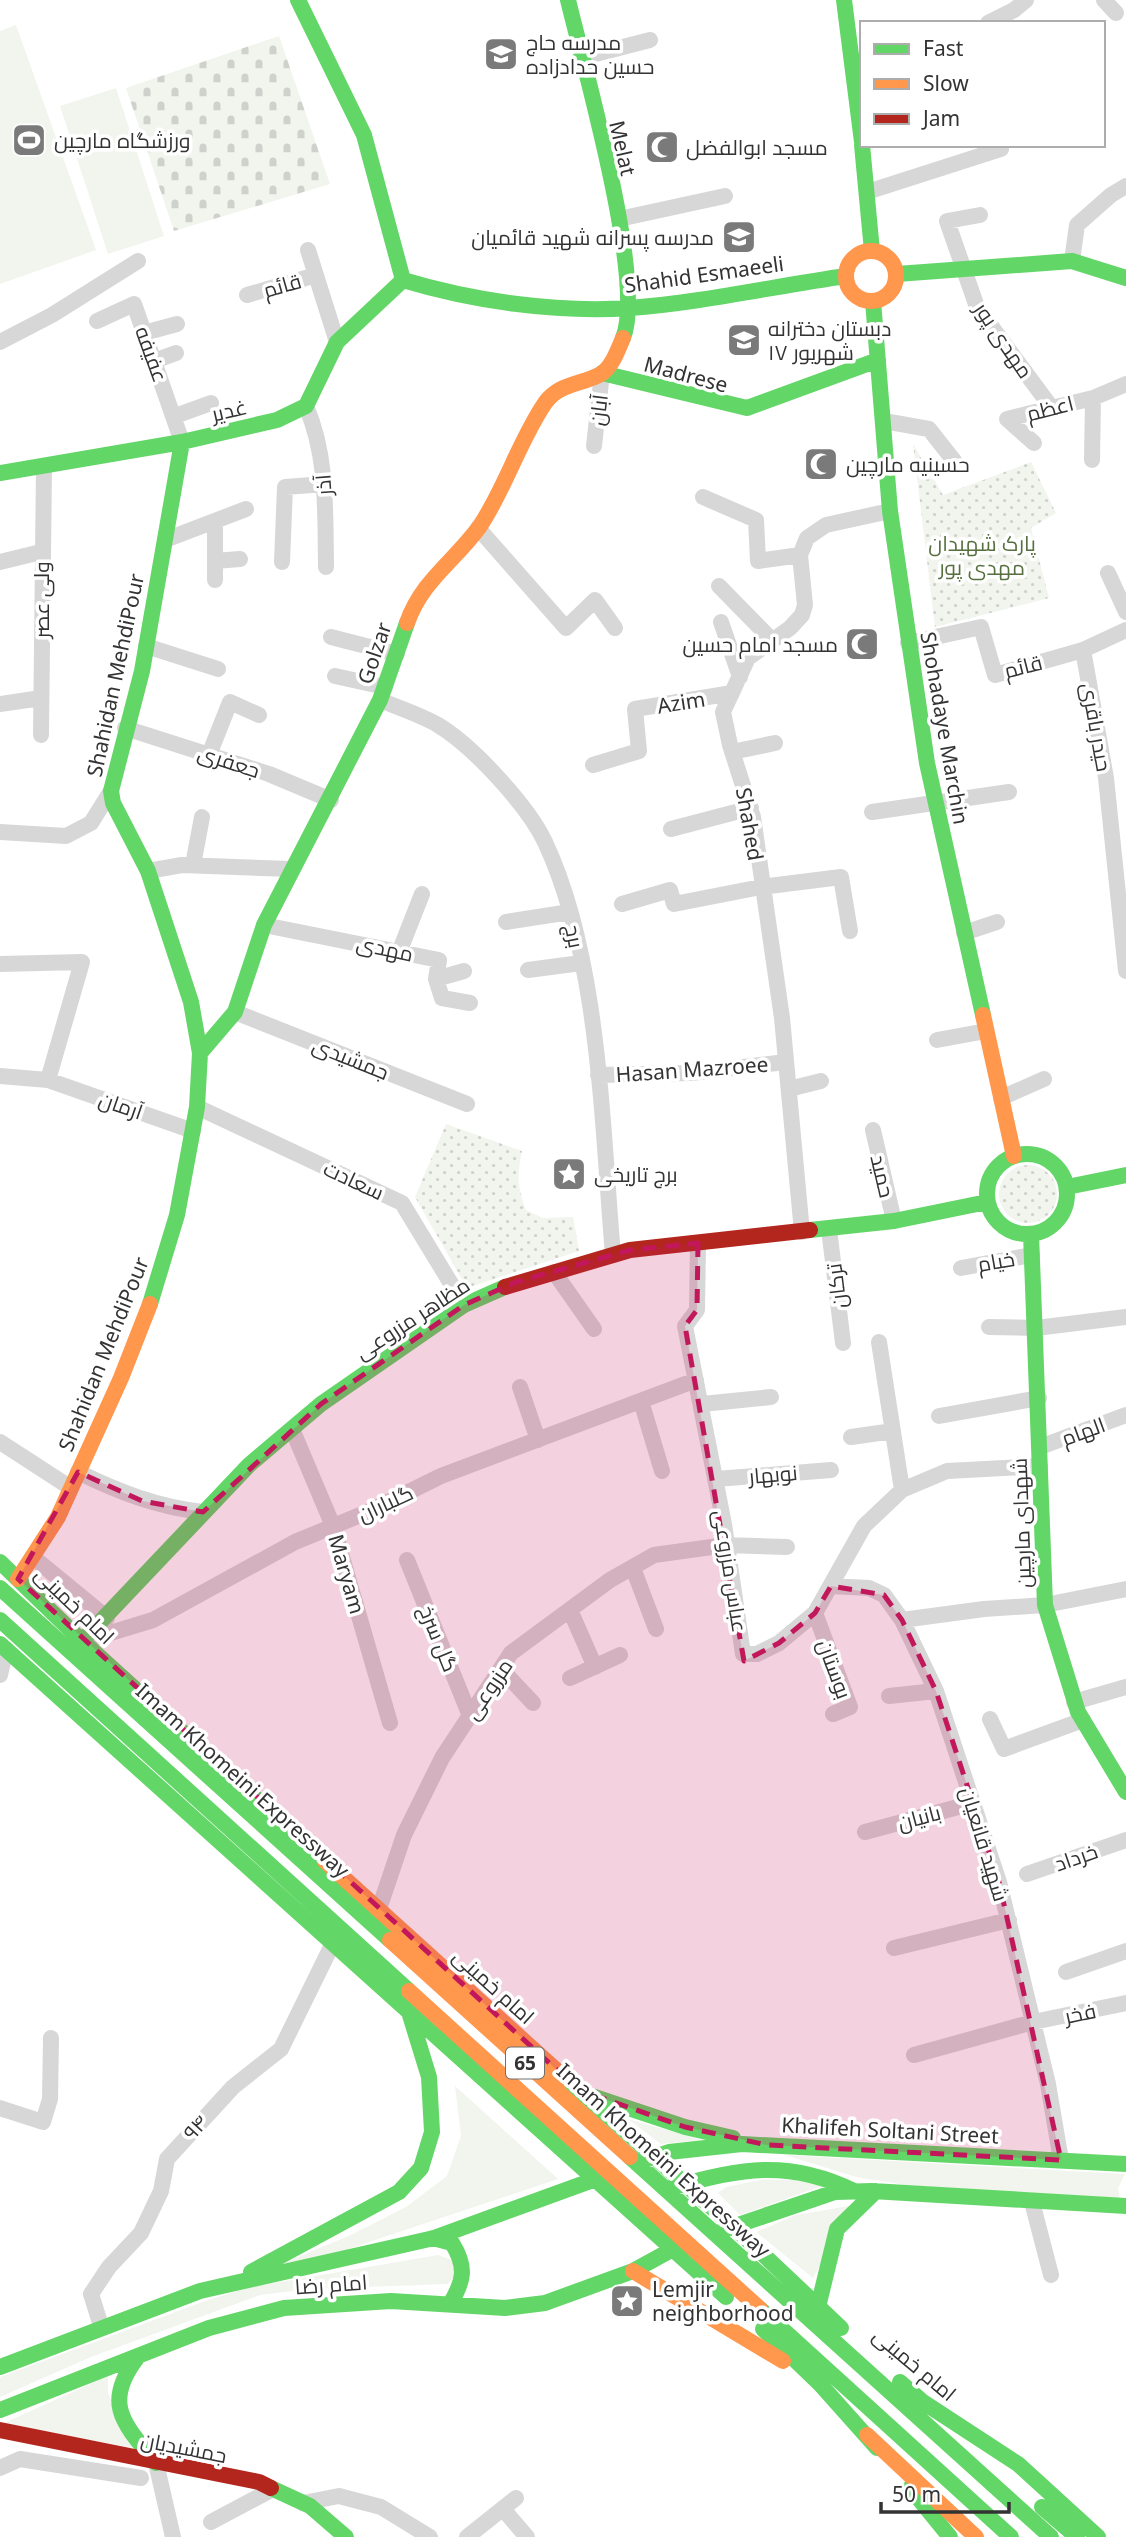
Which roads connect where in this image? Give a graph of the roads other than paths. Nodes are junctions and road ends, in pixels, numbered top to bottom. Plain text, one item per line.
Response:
1 (298, 0) edge
2 (568, 0) edge
3 (844, 0) edge
4 (1104, 0) edge
5 (1021, 11) edge
6 (1116, 13) dead end
7 (994, 21) edge
8 (650, 40) dead end
9 (580, 58) junction
10 (859, 90) edge
11 (860, 108) edge
12 (862, 147) edge
13 (1001, 149) dead end
14 (980, 150) edge
15 (1126, 186) edge
16 (866, 192) junction
17 (725, 196) dead end
18 (980, 215) dead end
19 (619, 219) junction
20 (308, 250) dead end
21 (872, 251) junction
22 (138, 261) dead end
23 (1072, 261) junction
24 (965, 268) junction
25 (897, 274) junction
26 (316, 275) junction
27 (846, 276) junction
28 (1126, 278) edge
29 (403, 280) junction
30 (247, 295) dead end
31 (873, 301) junction
32 (629, 308) junction
33 (97, 321) dead end
34 (177, 324) dead end
35 (144, 333) junction
36 (0, 342) edge
37 (337, 342) junction
38 (176, 353) dead end
39 (878, 359) junction
40 (155, 361) junction
41 (602, 373) junction
42 (1126, 384) edge
43 (1093, 398) junction
44 (211, 403) dead end
45 (306, 406) junction
46 (1051, 407) junction
47 (175, 416) junction
48 (884, 421) junction
49 (182, 442) junction
50 (1034, 443) dead end
51 (594, 446) dead end
52 (1092, 460) dead end
53 (955, 462) dead end
54 (44, 466) junction
55 (0, 473) edge
56 (325, 484) junction
57 (703, 497) dead end
58 (246, 509) dead end
59 (890, 511) junction
60 (215, 521) junction
61 (478, 528) junction
62 (165, 540) junction
63 (41, 552) junction
64 (800, 555) junction
65 (240, 559) dead end
66 (215, 561) junction
67 (0, 562) edge
68 (282, 562) dead end
69 (326, 567) dead end
70 (1108, 573) dead end
71 (215, 580) dead end
72 (719, 586) dead end
73 (1126, 612) edge
74 (721, 622) dead end
75 (615, 628) dead end
76 (1126, 630) edge
77 (331, 637) dead end
78 (771, 639) junction
79 (908, 643) junction
80 (146, 646) junction
81 (1083, 650) junction
82 (397, 653) junction
83 (218, 669) dead end
84 (335, 676) dead end
85 (740, 677) junction
86 (732, 693) junction
87 (382, 694) junction
88 (41, 698) junction
89 (0, 704) edge
90 (259, 715) dead end
91 (125, 728) junction
92 (41, 735) dead end
93 (775, 743) dead end
94 (732, 752) junction
95 (209, 755) junction
96 (593, 765) dead end
97 (111, 791) junction
98 (1009, 792) dead end
99 (331, 800) junction
100 (936, 805) junction
101 (751, 808) junction
102 (872, 813) dead end
103 (202, 817) dead end
104 (671, 829) dead end
105 (0, 832) edge
106 (1120, 857) edge
107 (193, 865) junction
108 (292, 869) junction
109 (148, 871) junction
110 (761, 887) junction
111 (422, 894) dead end
112 (622, 904) dead end
113 (570, 912) junction
114 (1123, 920) edge
115 (506, 922) dead end
116 (997, 922) dead end
117 (264, 925) junction
118 (850, 931) dead end
119 (964, 933) junction
120 (400, 950) junction
121 (581, 963) junction
122 (0, 964) edge
123 (528, 970) dead end
124 (464, 971) dead end
125 (1126, 971) edge
126 (436, 979) junction
127 (470, 1003) dead end
128 (235, 1012) junction
129 (986, 1031) junction
130 (937, 1040) dead end
131 (200, 1053) junction
132 (786, 1062) junction
133 (598, 1075) junction
134 (0, 1076) edge
135 (1044, 1079) dead end
136 (48, 1080) junction
137 (821, 1081) dead end
138 (789, 1089) junction
139 (1001, 1098) junction
140 (467, 1104) dead end
141 (197, 1107) junction
142 (873, 1130) dead end
143 (193, 1131) junction
144 (1014, 1156) junction
145 (1126, 1175) edge
146 (1067, 1187) junction
147 (987, 1202) junction
148 (894, 1221) junction
149 (829, 1229) junction
150 (802, 1232) junction
151 (1031, 1234) junction
152 (698, 1243) junction
153 (613, 1255) junction
154 (1032, 1255) junction
155 (961, 1268) dead end
156 (554, 1272) junction
157 (464, 1305) junction
158 (1126, 1317) edge
159 (989, 1327) dead end
160 (1037, 1328) junction
161 (594, 1329) dead end
162 (879, 1342) dead end
163 (843, 1343) dead end
164 (696, 1380) junction
165 (520, 1387) dead end
166 (771, 1397) dead end
167 (1039, 1398) junction
168 (641, 1401) junction
169 (702, 1404) junction
170 (939, 1416) dead end
171 (1124, 1416) edge
172 (292, 1429) junction
173 (893, 1431) junction
174 (1126, 1433) edge
175 (851, 1437) dead end
176 (538, 1440) junction
177 (0, 1442) edge
178 (1040, 1447) junction
179 (1040, 1466) junction
180 (831, 1469) dead end
181 (662, 1471) dead end
182 (78, 1472) junction
183 (716, 1479) junction
184 (71, 1488) junction
185 (902, 1490) junction
186 (203, 1512) junction
187 (333, 1526) junction
188 (726, 1545) junction
189 (787, 1547) dead end
190 (34, 1558) junction
191 (407, 1560) dead end
192 (0, 1562) edge
193 (633, 1568) junction
194 (18, 1579) junction
195 (831, 1586) junction
196 (0, 1588) edge
197 (1126, 1589) edge
198 (1045, 1605) junction
199 (570, 1610) junction
200 (815, 1614) junction
201 (107, 1618) junction
202 (0, 1620) edge
203 (902, 1620) junction
204 (656, 1629) dead end
205 (82, 1641) junction
206 (3, 1646) edge
207 (620, 1655) dead end
208 (595, 1667) junction
209 (501, 1669) junction
210 (0, 1675) edge
211 (570, 1678) dead end
212 (1126, 1687) edge
213 (936, 1691) junction
214 (889, 1696) dead end
215 (1074, 1702) junction
216 (533, 1703) dead end
217 (833, 1714) dead end
218 (470, 1716) junction
219 (990, 1720) dead end
220 (1083, 1720) junction
221 (390, 1723) dead end
222 (1126, 1792) edge
223 (973, 1803) junction
224 (865, 1832) dead end
225 (1126, 1840) edge
226 (1027, 1874) dead end
227 (379, 1909) junction
228 (1009, 1920) junction
229 (333, 1943) junction
230 (894, 1948) dead end
231 (1126, 1951) edge
232 (1066, 1972) dead end
233 (1126, 2003) edge
234 (409, 2012) junction
235 (1033, 2022) junction
236 (51, 2038) dead end
237 (914, 2055) dead end
238 (579, 2090) junction
239 (0, 2108) edge
240 (767, 2145) junction
241 (652, 2157) junction
242 (1061, 2160) junction
243 (1126, 2164) edge
244 (594, 2181) junction
245 (684, 2184) junction
246 (855, 2191) junction
247 (876, 2191) junction
248 (1032, 2202) junction
249 (1126, 2206) edge
250 (734, 2227) junction
251 (433, 2238) junction
252 (670, 2248) junction
253 (633, 2270) junction
254 (1051, 2275) dead end
255 (230, 2283) junction
256 (450, 2304) junction
257 (818, 2308) junction
258 (101, 2326) junction
259 (137, 2358) junction
260 (0, 2367) edge
261 (820, 2384) junction
262 (923, 2402) junction
263 (0, 2410) edge
264 (0, 2430) edge
265 (866, 2435) junction
266 (156, 2463) junction
267 (0, 2468) edge
268 (141, 2478) dead end
269 (273, 2489) junction
270 (303, 2503) junction
271 (211, 2522) dead end
272 (173, 2537) edge
273 (346, 2537) edge
274 (430, 2537) edge
275 (467, 2537) edge
276 (527, 2537) edge
277 (950, 2537) edge
278 (976, 2537) edge
279 (1011, 2537) edge
280 (1051, 2537) edge
281 (1076, 2537) edge
282 (1098, 2537) edge

1 - 29 main road
2 - 9 main road, Melat
3 - 10 main road
4 - 6 street
5 - 7 street
8 - 9 street
9 - 19 main road, Melat
10 - 11 main road
12 - 16 main road
13 - 14 street
14 - 16 street
15 - 23 street
16 - 21 main road
17 - 19 street
18 - 24 street, مهدی پور
19 - 32 main road, Melat
20 - 26 street, قائم
21 - 25 main road
21 - 27 main road
22 - 36 street
23 - 24 main road
23 - 28 main road
24 - 25 main road
24 - 46 street, مهدی پور
25 - 31 main road
26 - 30 street, قائم
26 - 37 street, قائم
27 - 31 main road
27 - 32 main road, Shahid Esmaeeli
29 - 32 main road, Shahid Esmaeeli
29 - 37 main road
31 - 39 main road, Shohadaye Marchin
32 - 41 main road
33 - 35 street, عفیفه
34 - 35 street
35 - 40 street, عفیفه
37 - 45 main road
38 - 40 street
39 - 41 main road, Madrese
39 - 48 main road, Shohadaye Marchin
40 - 47 street, عفیفه
41 - 51 street, آبان
41 - 61 main road, Golzar
42 - 43 street, اعظم
43 - 46 street, اعظم
43 - 52 street
44 - 47 street
45 - 49 main road, غدیر
45 - 56 street, آذر
46 - 50 street, اعظم
47 - 49 street, عفیفه
48 - 53 street
48 - 59 main road, Shohadaye Marchin
49 - 54 main road, غدیر
49 - 62 main road, Shahidan MehdiPour
54 - 55 main road, غدیر
54 - 63 street, ولی عصر
56 - 68 street
56 - 69 street, آذر
57 - 64 street
58 - 60 street
59 - 64 street
59 - 79 main road, Shohadaye Marchin
60 - 62 street
60 - 66 street
61 - 75 street
61 - 82 main road, Golzar
62 - 80 main road, Shahidan MehdiPour
63 - 67 street
63 - 88 street, ولی عصر
64 - 78 street, Shahed
65 - 66 street
66 - 71 street
70 - 73 street
72 - 78 street
74 - 85 street
76 - 81 street, قائم
77 - 82 street
78 - 85 street, Shahed
79 - 81 street, قائم
79 - 100 main road, Shohadaye Marchin
80 - 83 street
80 - 91 main road, Shahidan MehdiPour
81 - 106 street, حیدر باقری
82 - 87 main road, Golzar
84 - 87 street, برج
85 - 86 street, Shahed
86 - 94 street, Shahed
86 - 96 street, Azim
87 - 99 main road, Golzar
87 - 113 street, برج
88 - 89 street
88 - 92 street, ولی عصر
90 - 95 street
91 - 95 street, جعفری
91 - 97 main road, Shahidan MehdiPour
93 - 94 street
94 - 101 street, Shahed
95 - 99 street, جعفری
97 - 105 street
97 - 109 main road, Shahidan MehdiPour
98 - 100 street
99 - 108 main road, Golzar
100 - 102 street
100 - 119 main road, Shohadaye Marchin
101 - 104 street
101 - 110 street, Shahed
103 - 107 street
106 - 114 street, حیدر باقری
107 - 108 street
107 - 109 street
108 - 117 main road, Golzar
109 - 131 main road, Shahidan MehdiPour
110 - 112 street
110 - 118 street
110 - 132 street, Shahed
111 - 120 street
113 - 115 street
113 - 121 street, برج
114 - 125 street, حیدر باقری
116 - 119 street
117 - 120 street, مهدی
117 - 128 main road, Golzar
119 - 129 main road, Shohadaye Marchin
120 - 126 street, مهدی
121 - 123 street
121 - 133 street, برج
122 - 136 street
124 - 126 street
126 - 127 street, مهدی
128 - 131 main road, Golzar
128 - 140 street, جمشیدی
129 - 130 street
129 - 139 main road, Shohadaye Marchin
131 - 141 main road, Shahidan MehdiPour
132 - 133 street, Hasan Mazroee
132 - 138 street, Shahed
133 - 153 street, برج
134 - 136 street, آرمان
135 - 139 street
136 - 143 street, آرمان
137 - 138 street
138 - 150 street, Shahed
139 - 144 main road, Shohadaye Marchin
141 - 143 main road, Shahidan MehdiPour
141 - 157 street, سعادت
142 - 148 street, حمید
143 - 182 main road, Shahidan MehdiPour
144 - 146 main road
144 - 147 main road
145 - 146 main road
146 - 151 main road
147 - 148 main road, مظاهر مزروعی
147 - 151 main road
148 - 149 main road, مظاهر مزروعی
149 - 150 main road, مظاهر مزروعی
149 - 163 street, ترکان
150 - 152 main road, مظاهر مزروعی
151 - 154 main road, شهدای مارچین
152 - 153 main road, مظاهر مزروعی
152 - 164 street, عباس مزروعی
153 - 156 main road, مظاهر مزروعی
154 - 155 street, خیام
154 - 160 main road, شهدای مارچین
156 - 157 main road, مظاهر مزروعی
156 - 161 street
157 - 172 main road, مظاهر مزروعی
158 - 160 street
159 - 160 street
160 - 167 main road, شهدای مارچین
162 - 173 street
164 - 168 street, گلباران
164 - 169 street, عباس مزروعی
165 - 176 street
166 - 169 street
167 - 170 street
167 - 178 main road, شهدای مارچین
168 - 176 street, گلباران
168 - 181 street
169 - 183 street, عباس مزروعی
171 - 174 street
171 - 178 street, الهام
172 - 186 main road, مظاهر مزروعی
172 - 187 street, Maryam
173 - 175 street
173 - 185 street
176 - 187 street, گلباران
177 - 184 street
178 - 179 main road, شهدای مارچین
179 - 185 street, عباس مزروعی
179 - 198 main road, شهدای مارچین
180 - 183 street, نوبهار
182 - 184 main road, Shahidan MehdiPour
182 - 186 street
183 - 188 street, عباس مزروعی
184 - 190 main road, Shahidan MehdiPour
185 - 195 street, عباس مزروعی
186 - 201 main road, مظاهر مزروعی
187 - 205 street, گلباران
187 - 221 street, Maryam
188 - 189 street, مزروعی
188 - 193 street, مزروعی
188 - 200 street, عباس مزروعی
190 - 194 main road, Shahidan MehdiPour
190 - 201 street
191 - 218 street, گل سرخ
192 - 194 main road, امام خمینی
193 - 199 street, مزروعی
193 - 204 street
194 - 205 main road, امام خمینی
195 - 200 street, عباس مزروعی
195 - 203 street, شهید قانعیان
196 - 280 main road, Imam Khomeini Expressway / 65
197 - 198 street
198 - 203 street
198 - 215 main road, شهدای مارچین
199 - 208 street
199 - 209 street, مزروعی
200 - 217 street, بوستان
201 - 205 main road, مظاهر مزروعی
202 - 279 main road, Imam Khomeini Expressway / 65
203 - 213 street, شهید قانعیان
205 - 227 main road, امام خمینی
206 - 210 street
206 - 229 main road
207 - 208 street
208 - 211 street
209 - 216 street
209 - 218 street, مزروعی
212 - 215 street
213 - 214 street
213 - 223 street, شهید قانعیان
215 - 220 main road, شهدای مارچین
218 - 227 street, مزروعی
219 - 220 street
220 - 222 main road, شهدای مارچین
223 - 224 street, بانیان
223 - 228 street, شهید قانعیان
225 - 226 street, خرداد
227 - 238 main road, امام خمینی
228 - 230 street
228 - 235 street, شهید قانعیان
229 - 234 main road
229 - 258 street, ۹۴
231 - 232 street
233 - 235 street, فخر
234 - 244 main road
234 - 255 main road
235 - 237 street, فخر
235 - 242 street, شهید قانعیان
236 - 239 street
238 - 240 main road
238 - 241 main road, امام خمینی
240 - 241 main road, Khalifeh Soltani Street
240 - 242 main road, Khalifeh Soltani Street
241 - 244 main road, Khalifeh Soltani Street
241 - 245 main road, امام خمینی
242 - 243 main road, Khalifeh Soltani Street
244 - 245 main road
244 - 251 main road, امام رضا
244 - 252 main road
245 - 246 main road
245 - 250 main road, امام خمینی
246 - 247 main road
246 - 250 main road
247 - 248 main road
247 - 257 main road
248 - 249 main road
248 - 254 street
250 - 252 main road, امام رضا
250 - 257 main road, امام خمینی
251 - 255 main road, امام رضا
251 - 256 main road
252 - 253 main road, امام رضا
252 - 261 main road
253 - 256 main road, امام رضا
253 - 261 main road
255 - 258 main road, امام رضا
256 - 259 main road, امام رضا
257 - 262 main road, امام خمینی
258 - 260 main road, امام رضا
259 - 263 main road, امام رضا
259 - 266 main road
261 - 265 main road
262 - 281 main road
262 - 282 main road, امام خمینی
264 - 266 main road, جمشیدیان
265 - 277 main road
265 - 278 main road
266 - 269 main road, جمشیدیان
266 - 272 street
267 - 268 street
269 - 270 main road, جمشیدیان
269 - 271 street
270 - 273 main road, جمشیدیان
270 - 274 street
275 - 276 street

